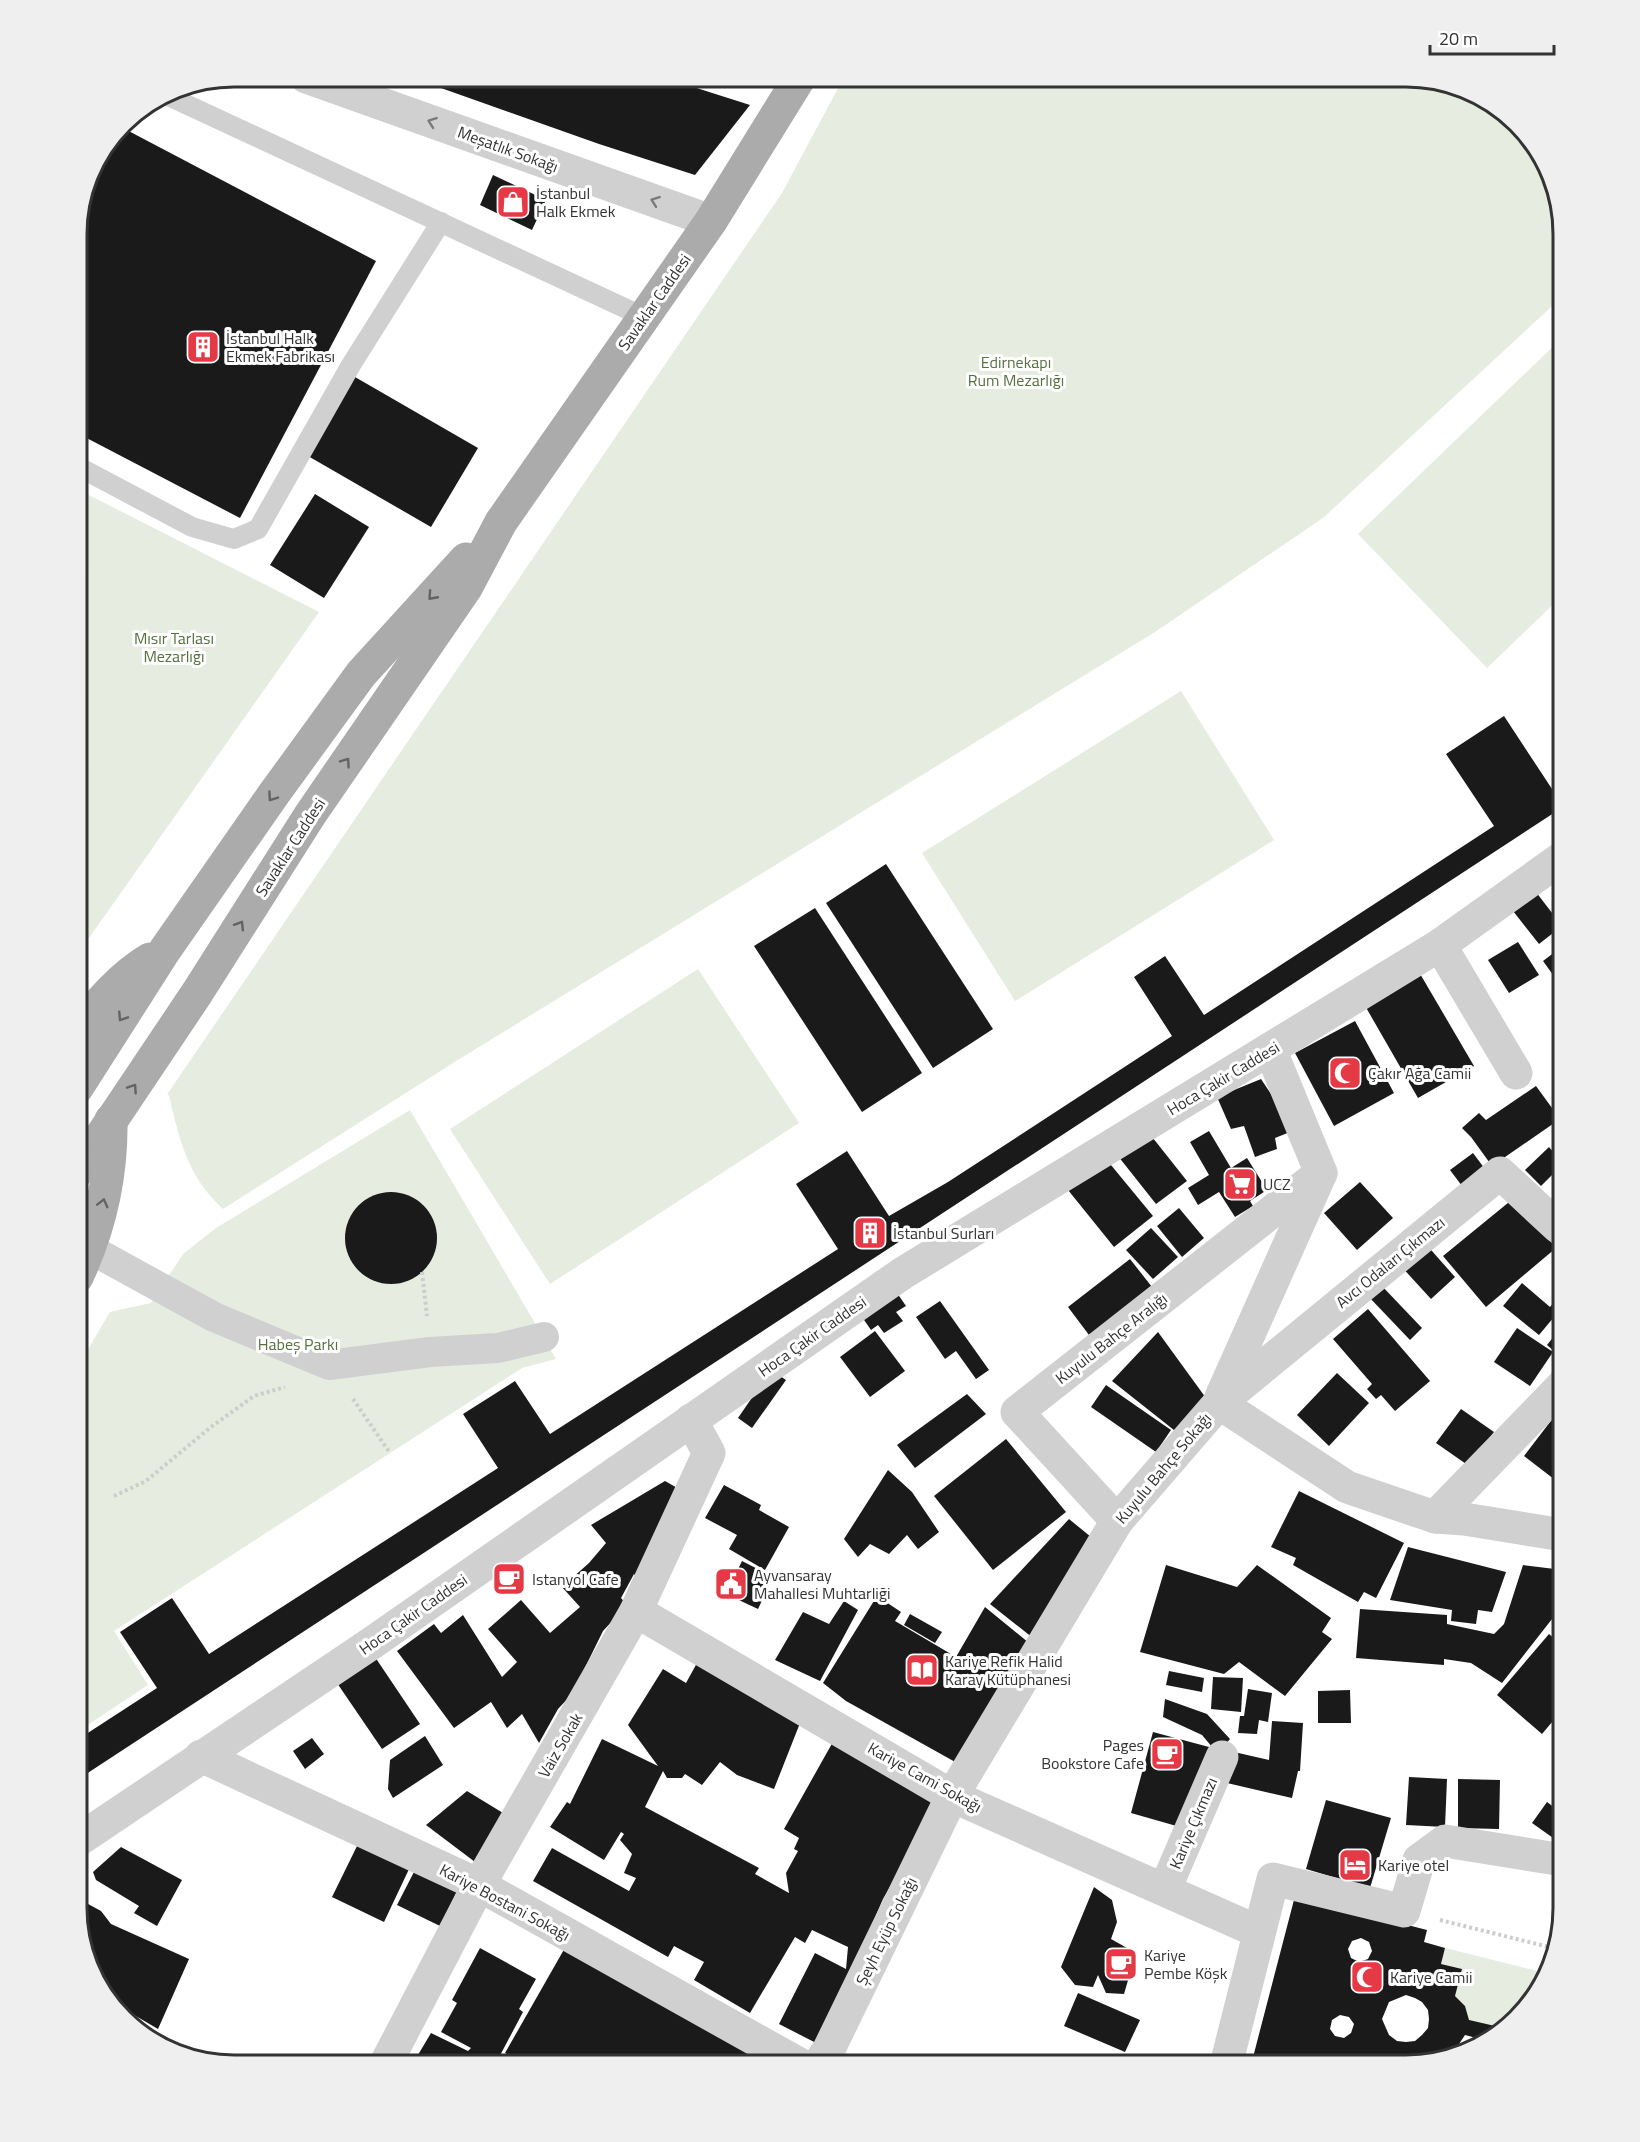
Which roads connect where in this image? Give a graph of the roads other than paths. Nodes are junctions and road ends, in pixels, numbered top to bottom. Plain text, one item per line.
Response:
1 (337, 87) edge
2 (794, 87) edge
3 (176, 99) edge
4 (711, 221) junction
5 (441, 222) junction
6 (644, 316) junction
7 (87, 471) edge
8 (501, 522) junction
9 (1553, 864) edge
10 (1440, 945) junction
11 (165, 950) junction
12 (87, 1017) edge
13 (1270, 1049) junction
14 (87, 1072) edge
15 (1516, 1073) dead end
16 (111, 1120) junction
17 (87, 1157) edge
18 (1321, 1173) junction
19 (1553, 1222) edge
20 (87, 1251) edge
21 (87, 1265) edge
22 (544, 1337) dead end
23 (1553, 1395) edge
24 (1219, 1403) junction
25 (691, 1420) junction
26 (1435, 1517) junction
27 (1117, 1521) junction
28 (1553, 1532) edge
29 (636, 1611) junction
30 (201, 1756) junction
31 (1222, 1757) dead end
32 (952, 1796) junction
33 (87, 1834) edge
34 (1553, 1858) edge
35 (479, 1885) junction
36 (1165, 1889) junction
37 (1259, 1932) junction
38 (391, 2055) edge
39 (781, 2055) edge
40 (825, 2055) edge
41 (1229, 2055) edge

4 -> 1 street, Meşatlık Sokağı
2 - 4 main road, Savaklar Caddesi
3 - 5 lane
4 - 6 main road, Savaklar Caddesi
5 - 6 lane
5 - 7 lane
6 - 8 main road, Savaklar Caddesi
8 -> 11 main road, Savaklar Caddesi
16 -> 8 main road, Savaklar Caddesi
9 - 10 street, Hoca Çakir Caddesi
10 - 13 street, Hoca Çakir Caddesi
10 - 15 street
11 - 12 main road
11 -> 14 main road, Savaklar Caddesi
13 - 18 street
13 - 25 street, Hoca Çakir Caddesi
16 - 17 main road, Savaklar Caddesi
20 -> 16 main road
18 - 24 street
18 - 27 street, Kuyulu Bahçe Aralığı
19 - 24 street, Avcı Odaları Çıkmazı
21 - 22 street
23 - 26 street
24 - 26 street, Kuyulu Bahçe Sokağı
24 - 27 street, Kuyulu Bahçe Sokağı
25 - 29 street, Vaiz Sokak
25 - 30 street, Hoca Çakir Caddesi
26 - 28 street, Kuyulu Bahçe Sokağı
27 - 32 street, Kuyulu Bahçe Sokağı
29 - 32 street, Kariye Cami Sokağı
29 - 35 street, Vaiz Sokak
30 - 33 street, Hoca Çakir Caddesi
30 - 35 street, Kariye Bostani Sokağı
31 - 36 street, Kariye Çıkmazı
32 - 36 street, Kariye Cami Sokağı
32 - 40 street, Şeyh Eyüp Sokağı
34 - 37 street
35 - 38 street, Vaiz Sokak
35 - 39 street, Kariye Bostani Sokağı
36 - 37 street, Kariye Cami Sokağı
37 - 41 street

